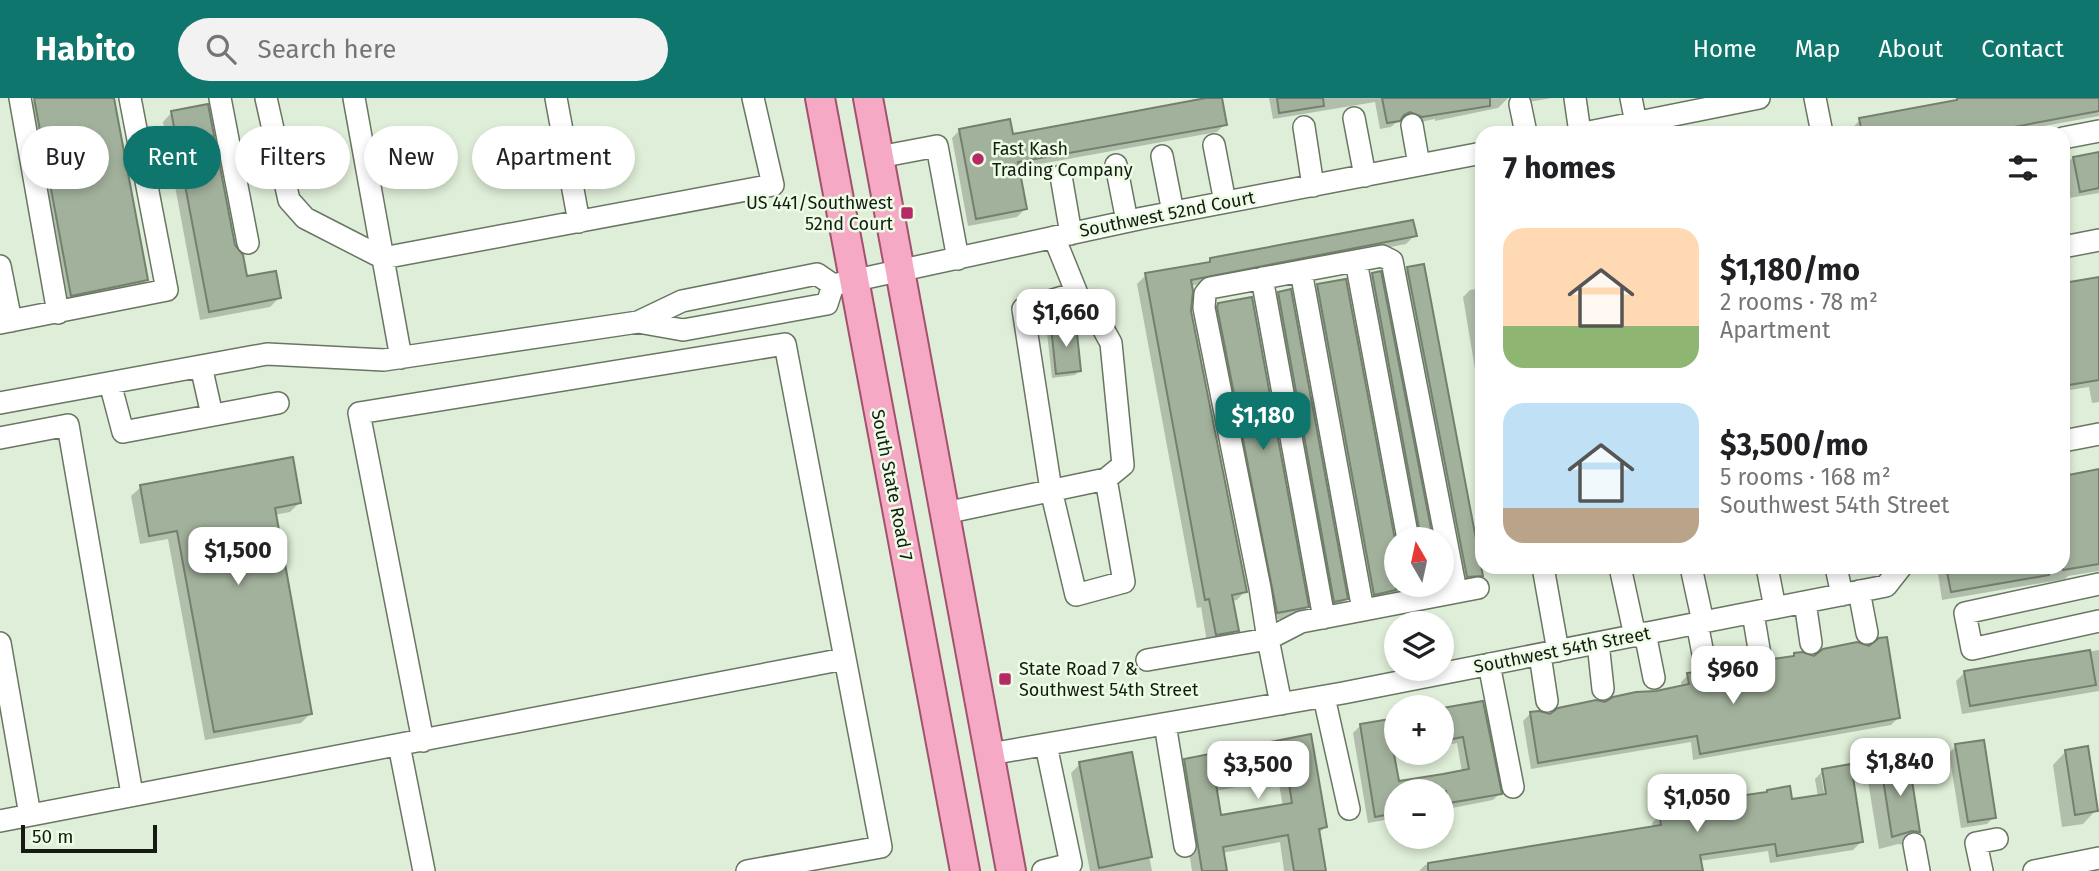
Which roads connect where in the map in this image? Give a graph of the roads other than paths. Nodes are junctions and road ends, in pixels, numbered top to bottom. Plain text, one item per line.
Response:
1 (20, 98) edge
2 (130, 98) edge
3 (220, 98) edge
4 (266, 98) edge
5 (354, 98) edge
6 (556, 98) edge
7 (753, 98) edge
8 (820, 98) edge
9 (868, 98) edge
10 (1575, 98) edge
11 (1631, 98) edge
12 (1759, 98) edge
13 (1815, 98) edge
14 (1520, 104) dead end
15 (1354, 118) dead end
16 (1636, 122) junction
17 (1412, 125) dead end
18 (1525, 126) edge
19 (1581, 126) edge
20 (1616, 126) edge
21 (1821, 126) edge
22 (1304, 127) dead end
23 (2099, 131) edge
24 (2070, 137) edge
25 (1214, 145) dead end
26 (1475, 154) edge
27 (1162, 156) dead end
28 (879, 157) junction
29 (1116, 165) dead end
30 (1419, 166) junction
31 (1061, 176) dead end
32 (1365, 176) junction
33 (1313, 186) junction
34 (1225, 202) junction
35 (1173, 212) junction
36 (1127, 221) junction
37 (579, 222) junction
38 (1062, 236) junction
39 (2099, 240) edge
40 (248, 243) dead end
41 (2070, 246) edge
42 (383, 258) junction
43 (958, 259) junction
44 (1356, 261) junction
45 (0, 266) edge
46 (1301, 271) junction
47 (900, 272) junction
48 (1262, 278) junction
49 (843, 283) junction
50 (1076, 293) junction
51 (58, 313) junction
52 (5, 322) edge
53 (638, 323) junction
54 (401, 358) junction
55 (201, 366) junction
56 (110, 383) junction
57 (0, 403) edge
58 (278, 403) dead end
59 (212, 415) junction
60 (2099, 434) edge
61 (0, 438) edge
62 (2070, 440) edge
63 (1106, 479) junction
64 (1052, 490) junction
65 (945, 513) junction
66 (1406, 527) edge
67 (1543, 574) edge
68 (1622, 574) edge
69 (1692, 574) edge
70 (1768, 574) edge
71 (1840, 574) edge
72 (1895, 574) edge
73 (2099, 584) edge
74 (1478, 588) dead end
75 (1456, 591) joint
76 (1850, 593) junction
77 (1403, 597) edge
78 (1804, 602) junction
79 (1775, 608) junction
80 (1363, 610) junction
81 (1753, 612) junction
82 (1324, 618) junction
83 (2099, 621) edge
84 (1700, 623) junction
85 (1867, 633) dead end
86 (1640, 635) junction
87 (1268, 639) junction
88 (0, 643) edge
89 (1598, 643) junction
90 (1811, 643) dead end
91 (1549, 653) junction
92 (1760, 655) dead end
93 (844, 659) junction
94 (1147, 660) dead end
95 (1489, 664) junction
96 (1705, 664) dead end
97 (1654, 678) dead end
98 (1603, 689) dead end
99 (1324, 697) junction
100 (1547, 701) dead end
101 (1281, 704) junction
102 (1166, 724) junction
103 (423, 741) junction
104 (399, 745) junction
105 (1046, 745) junction
106 (990, 754) junction
107 (1513, 787) dead end
108 (132, 794) junction
109 (1349, 809) dead end
110 (30, 815) junction
111 (0, 821) edge
112 (1978, 842) dead end
113 (1914, 844) dead end
114 (1185, 846) dead end
115 (2096, 863) edge
116 (424, 871) edge
117 (747, 871) edge
118 (965, 871) edge
119 (1012, 871) edge
120 (1043, 871) edge
121 (1919, 871) edge
122 (1982, 871) edge
123 (2034, 871) edge

1 - 51 street
2 - 51 street
3 - 40 street
4 - 42 street
5 - 42 street
6 - 37 street
7 - 37 street
8 - 49 main road, South State Road 7
9 - 28 main road
10 - 19 street
11 - 16 street
12 - 16 street
13 - 21 street
14 - 18 street
15 - 32 street
16 - 20 street
17 - 30 street
22 - 33 street
23 - 24 street
25 - 34 street
26 - 30 street, Southwest 52nd Court
27 - 35 street
28 - 43 street
28 - 47 main road
29 - 36 street
30 - 32 street, Southwest 52nd Court
31 - 38 street
32 - 33 street, Southwest 52nd Court
33 - 34 street, Southwest 52nd Court
34 - 35 street, Southwest 52nd Court
35 - 36 street, Southwest 52nd Court
36 - 38 street, Southwest 52nd Court
37 - 42 street
38 - 43 street, Southwest 52nd Court
38 - 50 street
39 - 41 street
42 - 54 street
43 - 47 street, Southwest 52nd Court
44 - 46 street
44 - 66 street
44 - 75 street
45 - 52 street
46 - 48 street
46 - 80 street
47 - 49 street, Southwest 52nd Court
47 - 65 main road
48 - 82 street
48 - 87 street
49 - 53 street
49 - 53 street
49 - 118 main road, South State Road 7
50 - 63 street
50 - 64 street
51 - 52 street
53 - 54 street
54 - 55 street
55 - 56 street
55 - 59 street
56 - 57 street
56 - 59 street
58 - 59 street
60 - 62 street
61 - 108 street
63 - 64 street
63 - 64 street
64 - 65 street
65 - 106 main road
67 - 91 street
68 - 86 street
69 - 84 street
70 - 79 street
71 - 76 street
72 - 76 street, Southwest 54th Street
73 - 83 street
74 - 75 street
76 - 78 street, Southwest 54th Street
76 - 85 street
77 - 80 street
78 - 79 street, Southwest 54th Street
78 - 90 street
79 - 81 street, Southwest 54th Street
80 - 82 street
81 - 84 street, Southwest 54th Street
81 - 92 street
82 - 87 street
84 - 86 street, Southwest 54th Street
84 - 96 street
86 - 89 street, Southwest 54th Street
86 - 97 street
87 - 94 street
87 - 101 street
88 - 110 street
89 - 91 street, Southwest 54th Street
89 - 98 street
91 - 95 street, Southwest 54th Street
91 - 100 street
93 - 103 street
93 - 103 street
93 - 117 street
95 - 99 street, Southwest 54th Street
95 - 107 street
99 - 101 street, Southwest 54th Street
99 - 109 street
101 - 102 street, Southwest 54th Street
102 - 105 street, Southwest 54th Street
102 - 114 street
103 - 104 street
104 - 108 street
104 - 116 street
105 - 106 street, Southwest 54th Street
105 - 120 street
106 - 119 main road
108 - 110 street
110 - 111 street
112 - 122 street
113 - 121 street
115 - 123 street

